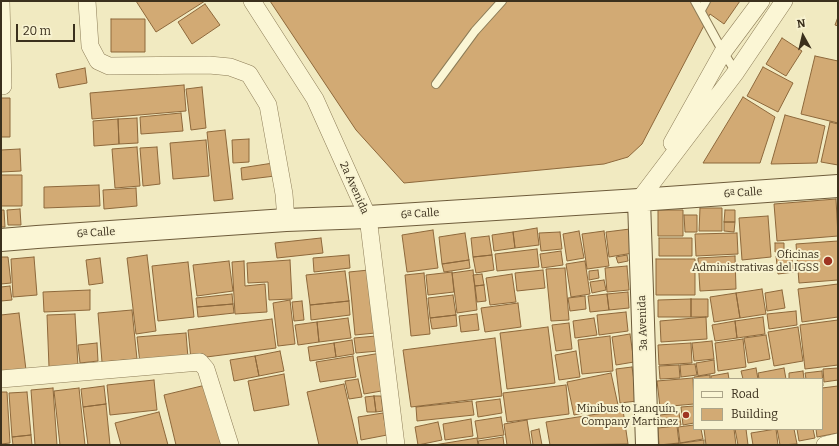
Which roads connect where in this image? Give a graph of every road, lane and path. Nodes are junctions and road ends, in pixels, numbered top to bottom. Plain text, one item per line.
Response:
1 (1, 1) edge
2 (87, 1) edge
3 (252, 1) edge
4 (502, 1) edge
5 (695, 1) edge
6 (706, 1) edge
7 (761, 1) edge
8 (784, 1) edge
9 (701, 10) junction
10 (723, 52) junction
11 (736, 72) junction
12 (436, 84) dead end
13 (3, 86) dead end
14 (838, 186) edge
15 (639, 200) junction
16 (368, 217) junction
17 (286, 220) junction
18 (1, 240) edge
19 (1, 379) edge
20 (838, 442) edge
21 (230, 445) edge
22 (396, 445) edge
23 (647, 445) edge
24 (825, 445) edge

1 - 13 street
2 - 17 street
3 - 16 street, 2a Avenida
4 - 12 lane
5 - 9 lane
6 - 9 lane
7 - 10 street
8 - 11 street
9 - 10 lane
10 - 11 lane
10 - 15 street
11 - 15 street
14 - 15 main road, 6ª Calle
15 - 16 main road, 6ª Calle
15 - 23 main road, 3a Avenida
16 - 17 main road, 6ª Calle
16 - 22 street, 2a Avenida
17 - 18 main road, 6ª Calle
19 - 21 street
20 - 24 street

